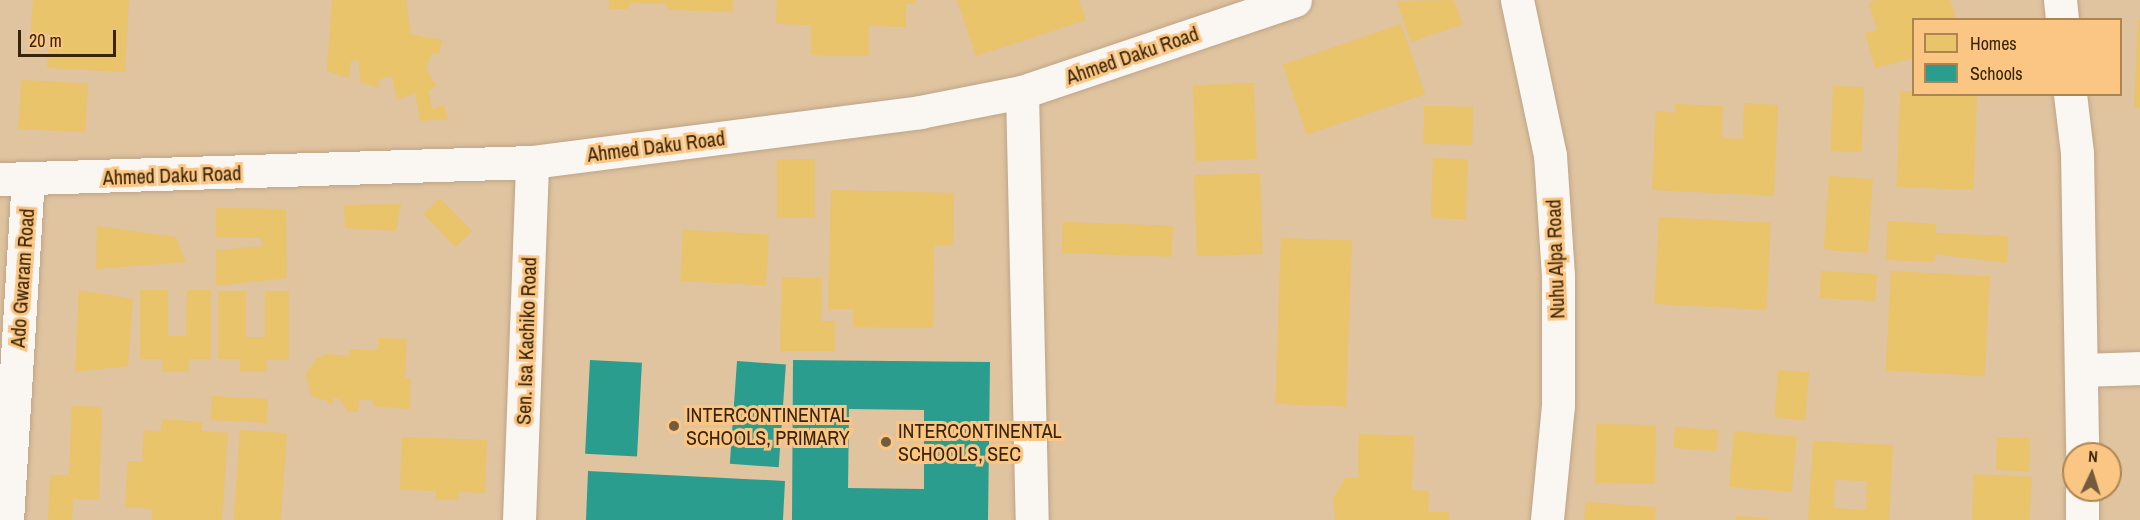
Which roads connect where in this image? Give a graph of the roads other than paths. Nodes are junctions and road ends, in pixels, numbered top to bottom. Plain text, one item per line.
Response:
1 (1295, 0) edge
2 (1517, 0) edge
3 (2060, 0) edge
4 (2062, 18) edge
5 (1022, 92) junction
6 (2070, 96) edge
7 (532, 162) junction
8 (14, 180) edge
9 (2140, 368) edge
10 (2082, 370) junction
11 (2082, 442) edge
12 (2082, 502) edge
13 (7, 520) edge
14 (519, 520) edge
15 (1032, 520) edge
16 (1547, 520) edge
17 (2082, 520) edge

1 - 5 street, Ahmed Daku Road
2 - 16 street, Nuhu Alpa Road
3 - 4 street
5 - 7 street, Ahmed Daku Road
5 - 15 street
6 - 10 street
7 - 8 street, Ahmed Daku Road
7 - 14 street, Sen. Isa Kachiko Road
8 - 13 street, Ado Gwaram Road
9 - 10 street
10 - 11 street
12 - 17 street

